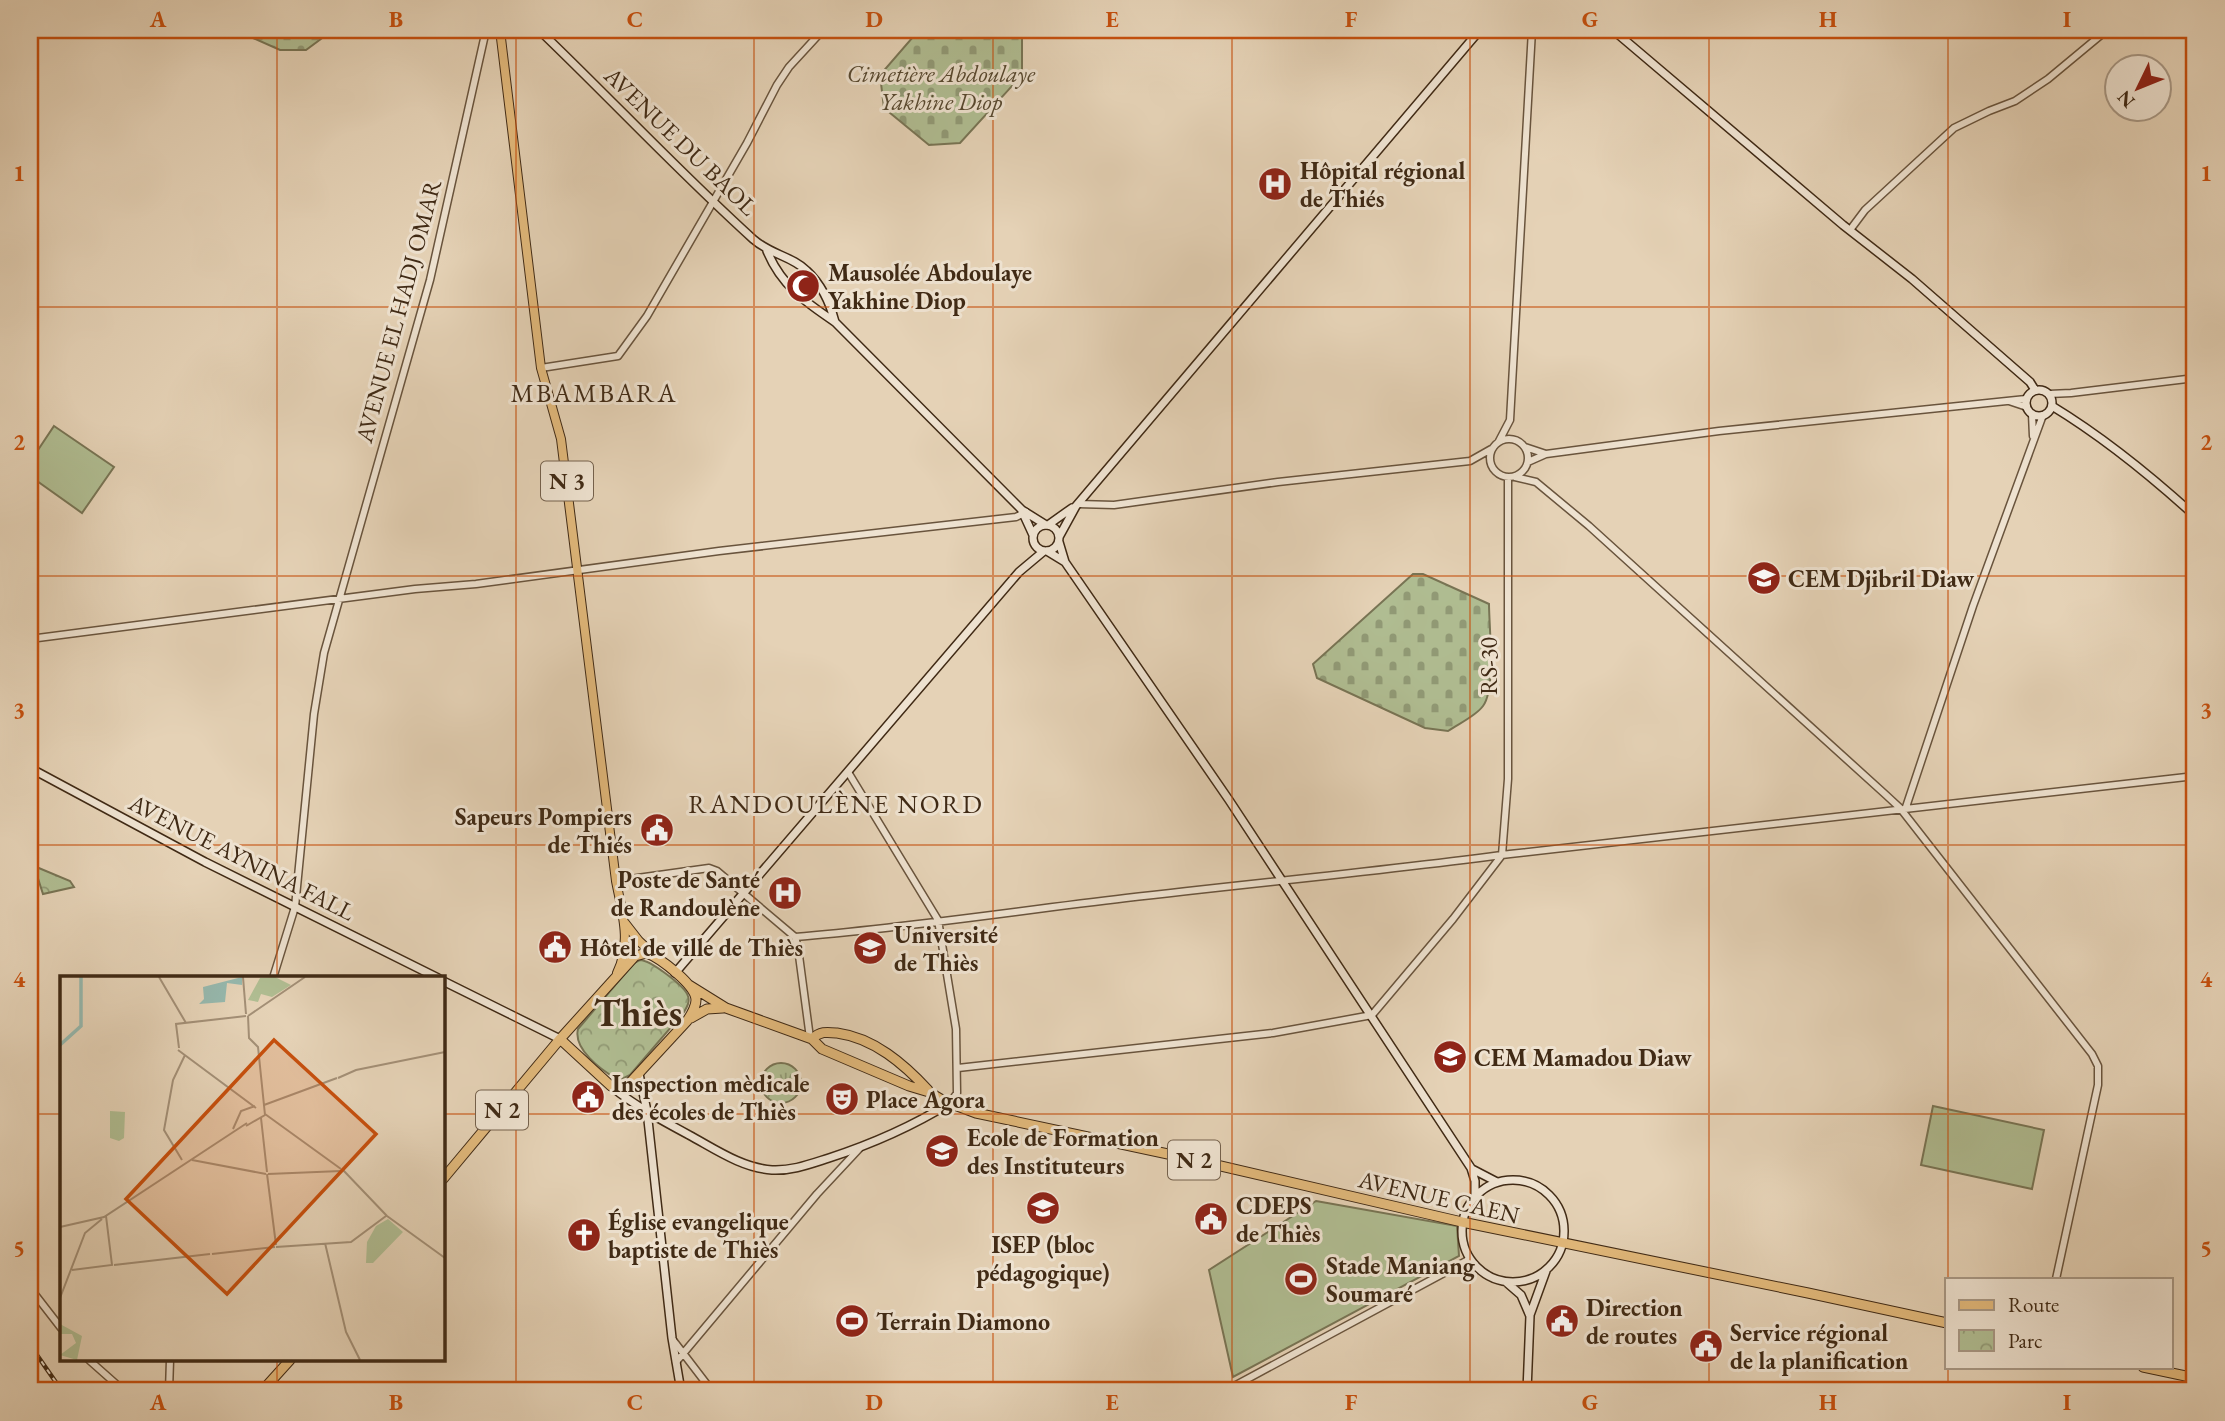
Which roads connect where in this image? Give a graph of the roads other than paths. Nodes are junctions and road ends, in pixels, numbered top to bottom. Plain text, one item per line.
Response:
1 (486, 30) edge
2 (500, 30) edge
3 (506, 30) edge
4 (539, 30) edge
5 (823, 30) edge
6 (1480, 30) edge
7 (1532, 30) edge
8 (1613, 30) edge
9 (2107, 30) edge
10 (503, 43) junction
11 (713, 202) junction
12 (1850, 230) junction
13 (767, 251) junction
14 (835, 322) junction
15 (541, 368) junction
16 (2195, 378) edge
17 (2068, 393) junction
18 (2049, 394) junction
19 (2029, 398) junction
20 (2052, 405) junction
21 (2032, 414) junction
22 (2044, 415) junction
23 (1510, 420) junction
24 (2078, 421) junction
25 (2033, 438) junction
26 (1499, 441) junction
27 (1522, 445) junction
28 (1493, 448) junction
29 (1546, 454) junction
30 (1471, 461) junction
31 (1527, 464) junction
32 (1494, 470) junction
33 (1512, 477) junction
34 (1536, 482) junction
35 (1077, 505) junction
36 (1024, 513) junction
37 (2195, 516) edge
38 (1047, 525) junction
39 (1033, 538) junction
40 (1059, 540) junction
41 (1046, 551) junction
42 (1065, 562) junction
43 (578, 570) junction
44 (1019, 572) junction
45 (339, 599) junction
46 (30, 639) edge
47 (30, 768) edge
48 (848, 772) junction
49 (2195, 776) edge
50 (1903, 808) junction
51 (1502, 855) junction
52 (1282, 880) junction
53 (616, 881) junction
54 (744, 892) junction
55 (295, 907) junction
56 (938, 920) junction
57 (624, 921) junction
58 (795, 937) junction
59 (660, 960) junction
60 (675, 973) junction
61 (274, 976) edge
62 (434, 976) edge
63 (616, 976) junction
64 (444, 981) edge
65 (689, 985) junction
66 (726, 1008) junction
67 (1372, 1016) junction
68 (687, 1021) junction
69 (811, 1038) junction
70 (560, 1039) junction
71 (958, 1068) junction
72 (639, 1074) junction
73 (611, 1086) junction
74 (929, 1091) junction
75 (950, 1103) junction
76 (647, 1111) junction
77 (859, 1149) junction
78 (1471, 1168) junction
79 (444, 1179) edge
80 (1497, 1182) junction
81 (1475, 1196) junction
82 (1462, 1222) junction
83 (1563, 1244) junction
84 (1470, 1259) junction
85 (1546, 1271) junction
86 (2056, 1278) edge
87 (1506, 1282) junction
88 (30, 1288) edge
89 (1530, 1316) junction
90 (1945, 1323) edge
91 (60, 1327) edge
92 (672, 1338) junction
93 (682, 1352) junction
94 (91, 1362) edge
95 (170, 1362) edge
96 (288, 1362) edge
97 (676, 1362) junction
98 (2148, 1368) edge
99 (2195, 1378) edge
100 (124, 1391) edge
101 (169, 1391) edge
102 (262, 1391) edge
103 (681, 1391) edge
104 (712, 1391) edge
105 (1225, 1391) edge
106 (1527, 1391) edge

1 - 45 street, AVENUE EL HADJ OMAR
2 - 10 main road, N 3
3 - 10 main road, N 3
4 - 11 main road, AVENUE DU BAOL
5 - 11 street
6 - 35 main road
7 - 23 street
8 - 12 main road
9 - 12 street
10 - 15 main road, N 3
11 - 13 main road, AVENUE DU BAOL
11 - 15 street
12 - 19 main road
13 - 14 main road, AVENUE DU BAOL
13 - 14 main road, AVENUE DU BAOL
14 - 36 main road, AVENUE DU BAOL
15 - 43 main road, N 3
16 - 17 street
17 - 18 street
17 - 20 street
18 - 19 main road
18 - 20 main road
19 - 21 main road
19 - 29 street
20 - 22 main road
20 - 24 main road
21 - 22 main road
21 - 25 street
22 - 24 main road
22 - 25 street
23 - 26 street
23 - 27 street
24 - 37 main road
25 - 50 street
26 - 27 street
26 - 28 street
27 - 29 street
27 - 31 street
28 - 30 street
28 - 32 street
29 - 31 street
30 - 32 street
30 - 35 street
31 - 33 street
31 - 34 street
32 - 33 street
33 - 34 street
33 - 51 street, RS-30
34 - 50 street
35 - 38 main road
35 - 40 main road
36 - 38 main road
36 - 39 main road
36 - 43 street
38 - 39 main road
38 - 40 main road
39 - 41 main road
39 - 44 main road
40 - 41 main road
40 - 42 main road
41 - 42 main road
41 - 44 main road
42 - 52 main road
43 - 45 street
43 - 53 main road, N 3
44 - 48 main road
45 - 46 street
45 - 55 street, AVENUE EL HADJ OMAR
47 - 55 main road, AVENUE AYNINA FALL
48 - 54 main road
48 - 56 street
49 - 50 street
50 - 51 street
50 - 86 street
51 - 52 street
51 - 67 street
52 - 56 street
52 - 67 main road
53 - 54 street
53 - 57 main road, N 3
54 - 58 street
54 - 60 main road
55 - 61 street
55 - 62 main road, AVENUE AYNINA FALL
56 - 58 street
56 - 71 street
57 - 59 main road, N 3
57 - 63 main road, N 3
58 - 69 street
59 - 60 highway
59 - 63 highway
60 - 65 highway
63 - 70 highway
64 - 70 main road, AVENUE AYNINA FALL
65 - 66 highway, N 2
65 - 68 highway
66 - 68 highway
66 - 69 highway, AVENUE CAEN / N 2
67 - 71 street
67 - 78 main road
68 - 72 highway
69 - 74 highway, AVENUE CAEN / N 2
69 - 74 highway, AVENUE CAEN / N 2
70 - 73 highway
70 - 79 highway, N 2
71 - 75 street
72 - 73 highway
72 - 76 main road
73 - 76 main road
74 - 75 highway, AVENUE CAEN / N 2
75 - 77 main road
75 - 82 highway, AVENUE CAEN / N 2
76 - 77 main road
76 - 92 main road
77 - 93 street
78 - 80 main road
78 - 81 main road
80 - 81 main road
80 - 83 main road
81 - 82 main road
82 - 83 highway, AVENUE CAEN / N 2
82 - 84 main road
83 - 85 main road
83 - 90 highway, AVENUE CAEN / N 2
84 - 87 main road
84 - 105 street
85 - 87 main road
85 - 89 main road
87 - 89 main road
88 - 91 street
89 - 106 main road
92 - 93 street
92 - 97 main road
93 - 97 street
93 - 104 street
94 - 100 street
95 - 101 street
96 - 102 highway
97 - 103 main road
98 - 99 highway

